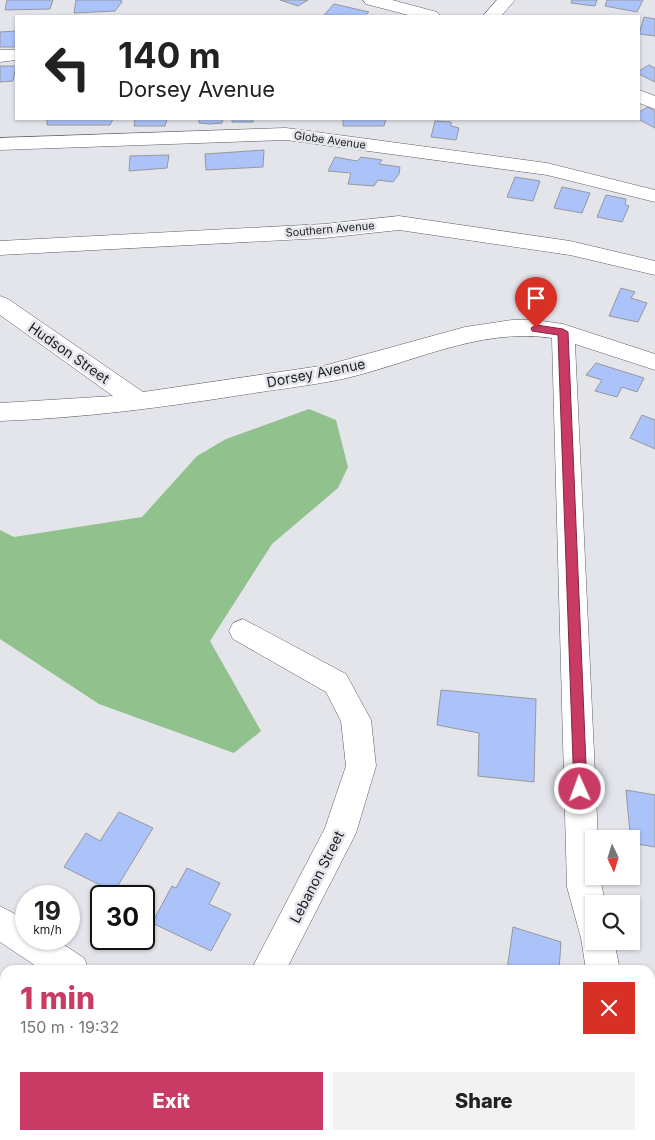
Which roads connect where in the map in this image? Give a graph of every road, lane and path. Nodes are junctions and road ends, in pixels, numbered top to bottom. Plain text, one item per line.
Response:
1 (372, 0) edge
2 (506, 0) edge
3 (427, 15) edge
4 (493, 15) edge
5 (15, 55) edge
6 (0, 56) edge
7 (640, 96) edge
8 (655, 103) edge
9 (286, 126) edge
10 (0, 144) edge
11 (655, 196) edge
12 (0, 248) edge
13 (655, 268) edge
14 (0, 304) edge
15 (24, 322) junction
16 (0, 325) edge
17 (563, 332) junction
18 (655, 362) edge
19 (138, 401) junction
20 (0, 412) edge
21 (243, 630) dead end
22 (586, 895) edge
23 (0, 922) edge
24 (598, 950) edge
25 (64, 965) edge
26 (271, 965) edge
27 (602, 965) edge

1 - 3 street
2 - 4 street
5 - 6 street
7 - 8 street
9 - 10 street, Globe Avenue
9 - 11 street, Globe Avenue
12 - 13 street, Southern Avenue
14 - 15 street, Hudson Street
15 - 16 street
15 - 19 street, Hudson Street
17 - 18 street, Dorsey Avenue
17 - 19 street, Dorsey Avenue
17 - 22 street
19 - 20 street, Dorsey Avenue
21 - 26 street, Lebanon Street
23 - 25 street
24 - 27 street

